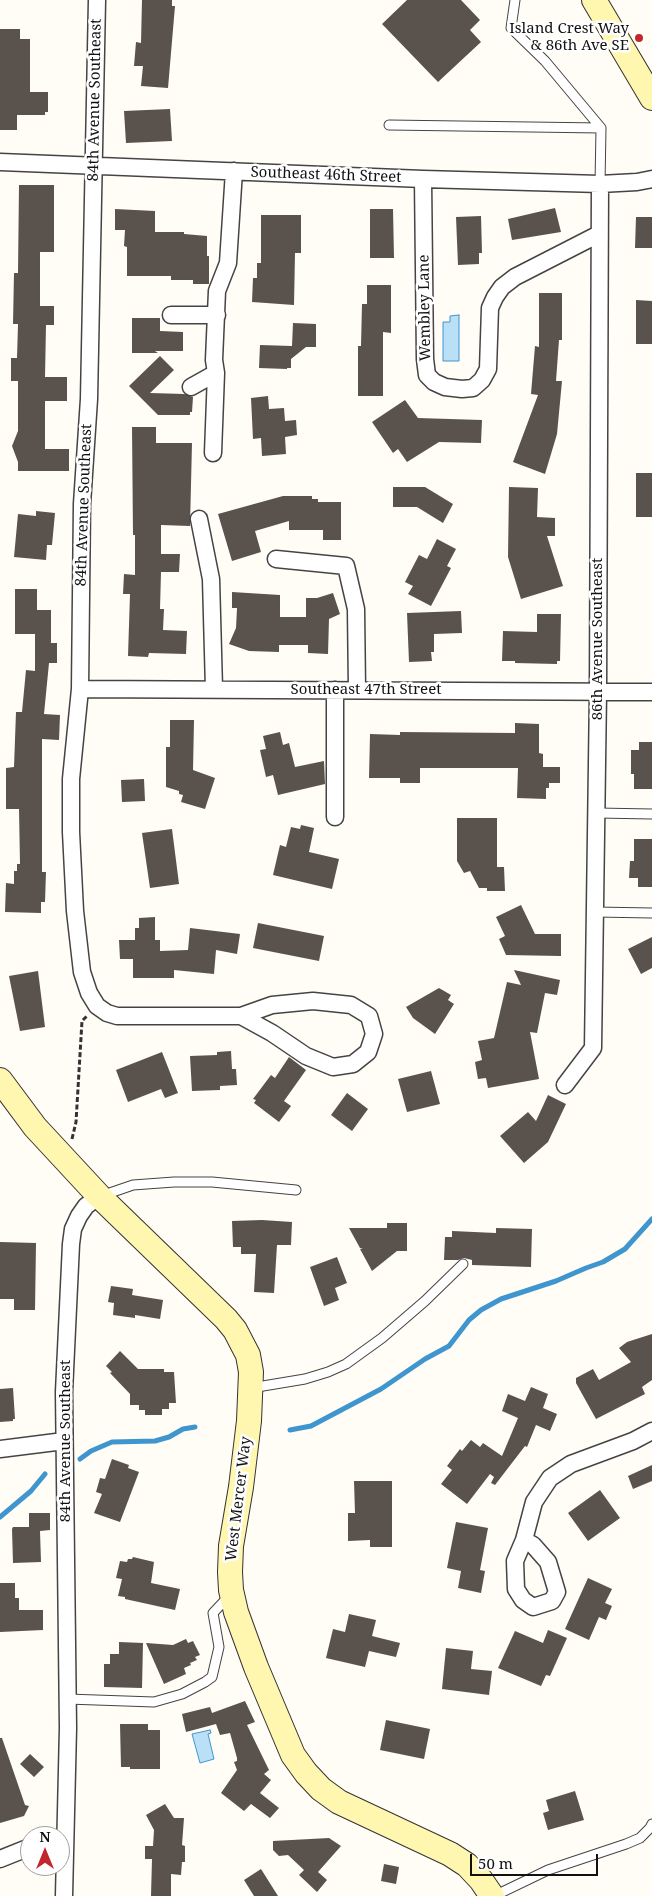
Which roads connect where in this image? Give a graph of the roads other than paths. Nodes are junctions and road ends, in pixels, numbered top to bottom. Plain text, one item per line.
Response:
1 (97, 0) edge
2 (514, 0) edge
3 (594, 0) edge
4 (652, 98) edge
5 (389, 125) dead end
6 (601, 128) junction
7 (0, 162) edge
8 (94, 166) junction
9 (234, 171) junction
10 (652, 178) edge
11 (423, 179) junction
12 (600, 184) junction
13 (599, 234) junction
14 (171, 315) dead end
15 (217, 315) junction
16 (216, 374) junction
17 (191, 386) dead end
18 (213, 453) dead end
19 (199, 519) dead end
20 (276, 559) dead end
21 (80, 689) junction
22 (214, 690) junction
23 (335, 690) junction
24 (358, 690) junction
25 (598, 692) junction
26 (652, 692) edge
27 (597, 813) junction
28 (652, 814) edge
29 (335, 816) dead end
30 (595, 912) junction
31 (652, 913) edge
32 (240, 1016) junction
33 (0, 1080) edge
34 (565, 1085) dead end
35 (296, 1190) dead end
36 (100, 1196) junction
37 (464, 1264) dead end
38 (251, 1388) junction
39 (652, 1431) edge
40 (64, 1441) junction
41 (0, 1449) edge
42 (524, 1540) dead end
43 (232, 1594) junction
44 (67, 1699) junction
45 (652, 1824) edge
46 (59, 1826) edge
47 (20, 1851) edge
48 (0, 1859) edge
49 (62, 1876) edge
50 (64, 1896) edge
51 (493, 1896) edge

1 - 8 street, 84th Avenue Southeast
2 - 6 lane
3 - 4 street
5 - 6 lane
6 - 12 lane
7 - 8 street, Southeast 46th Street
8 - 9 street, Southeast 46th Street
8 - 21 street, 84th Avenue Southeast
9 - 11 street, Southeast 46th Street
9 - 15 street
10 - 12 street, Southeast 46th Street
11 - 12 street, Southeast 46th Street
11 - 13 street, Wembley Lane
12 - 13 street, 86th Avenue Southeast
13 - 25 street, 86th Avenue Southeast
14 - 15 street
15 - 16 street
16 - 17 street
16 - 18 street
19 - 22 street
20 - 24 street
21 - 22 street, Southeast 47th Street
21 - 32 street, 84th Avenue Southeast
22 - 23 street, Southeast 47th Street
23 - 24 street, Southeast 47th Street
23 - 29 street
24 - 25 street, Southeast 47th Street
25 - 26 street, Southeast 47th Street
25 - 27 street, 86th Avenue Southeast
27 - 28 lane
27 - 30 street, 86th Avenue Southeast
30 - 31 lane
30 - 34 street, 86th Avenue Southeast
32 - 32 street
33 - 36 street, West Mercer Way
35 - 36 lane, 84th Avenue Southeast
36 - 38 street, West Mercer Way
36 - 40 street, 84th Avenue Southeast
37 - 38 lane
38 - 43 street, West Mercer Way
39 - 42 street
40 - 41 street
40 - 44 street, 84th Avenue Southeast
43 - 44 lane
43 - 51 street, West Mercer Way
44 - 46 street, 84th Avenue Southeast
45 - 51 lane
47 - 48 street
49 - 50 street, 84th Avenue Southeast

